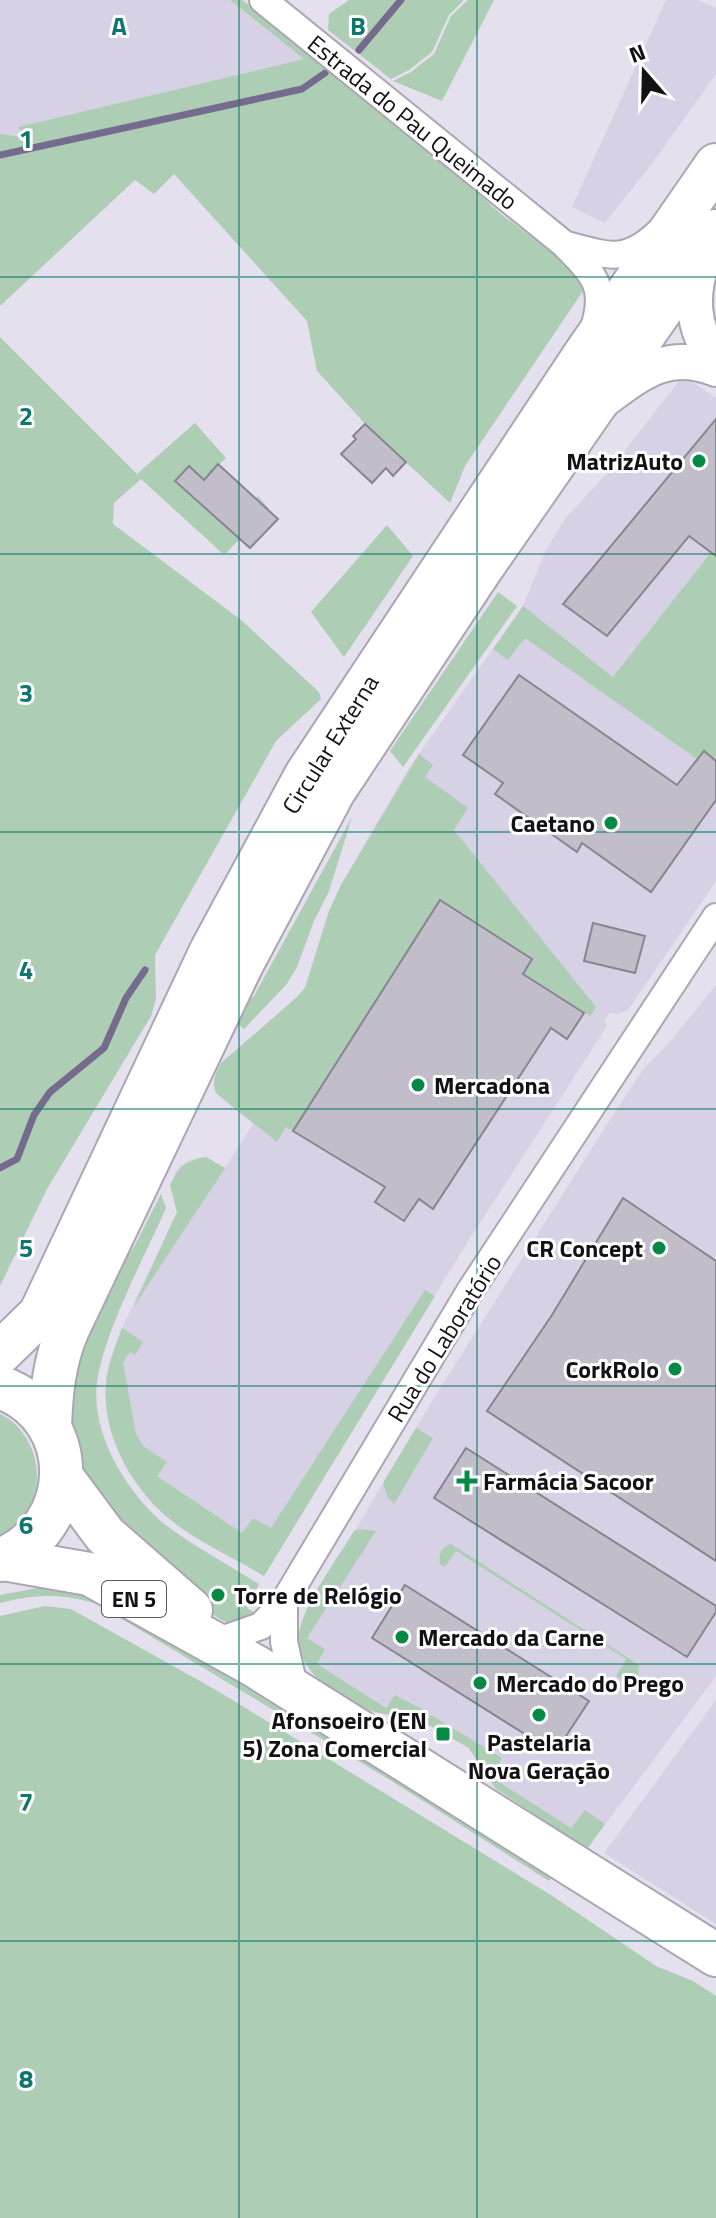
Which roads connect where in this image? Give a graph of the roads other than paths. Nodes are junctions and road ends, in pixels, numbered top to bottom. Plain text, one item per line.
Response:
1 (263, 0) edge
2 (716, 165) edge
3 (706, 224) edge
4 (564, 244) junction
5 (585, 354) junction
6 (716, 359) edge
7 (716, 369) edge
8 (598, 405) junction
9 (716, 917) edge
10 (0, 1353) edge
11 (0, 1387) edge
12 (50, 1429) junction
13 (62, 1477) junction
14 (1, 1559) edge
15 (284, 1602) junction
16 (240, 1652) junction
17 (295, 1691) junction
18 (716, 1955) edge

1 - 4 street, Estrada do Pau Queimado
2 - 3 main road, Circular Externa
3 - 4 street, Estrada do Pau Queimado
3 - 5 main road, Circular Externa
3 - 6 street
3 - 8 main road, Circular Externa
4 - 5 street, Estrada do Pau Queimado
5 - 10 main road, Circular Externa
7 - 8 street
8 - 12 main road, Circular Externa
9 - 15 street, Rua do Laboratório
11 - 12 main road
12 - 13 main road
13 - 14 main road
13 - 16 main road, EN 5
14 - 16 main road, EN 5
15 - 16 street, Rua do Laboratório
15 - 17 street
16 - 17 main road, EN 5
17 - 18 main road, EN 5

